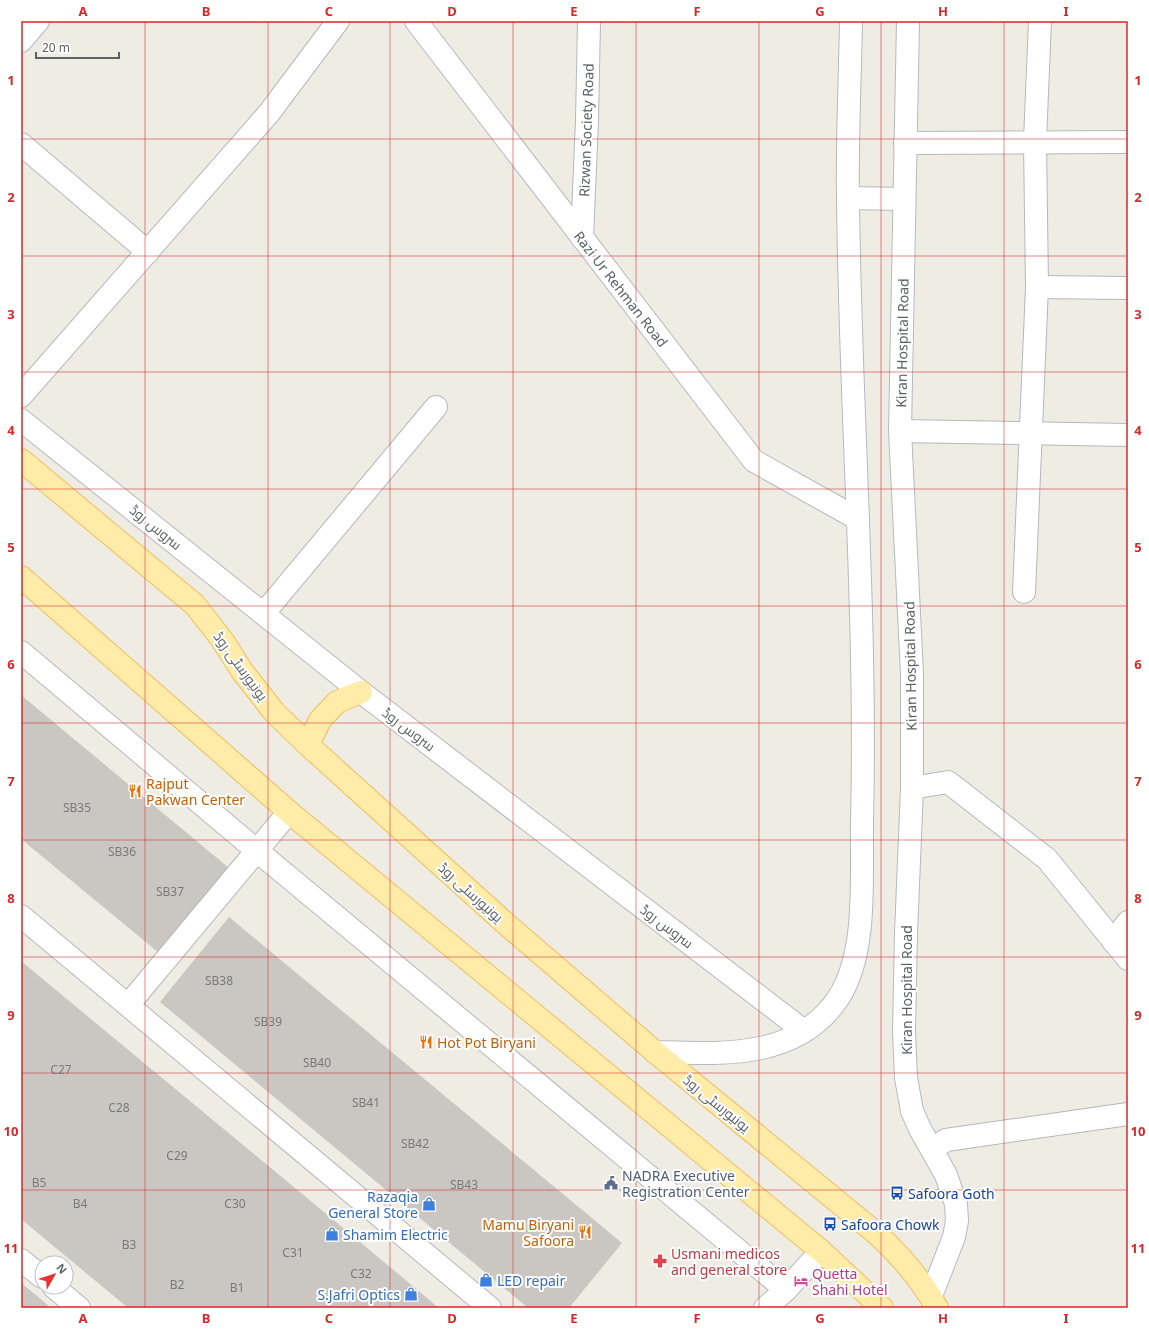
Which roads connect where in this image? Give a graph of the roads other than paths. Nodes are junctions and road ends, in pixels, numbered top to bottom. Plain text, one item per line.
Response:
1 (38, 21) edge
2 (338, 21) edge
3 (416, 21) edge
4 (589, 21) edge
5 (851, 21) edge
6 (908, 21) edge
7 (1040, 21) edge
8 (21, 40) edge
9 (1035, 141) junction
10 (1128, 142) edge
11 (904, 143) junction
12 (21, 144) edge
13 (848, 198) junction
14 (904, 199) junction
15 (582, 238) junction
16 (148, 252) junction
17 (1037, 287) junction
18 (1128, 288) edge
19 (21, 396) edge
20 (436, 407) dead end
21 (21, 420) edge
22 (900, 432) junction
23 (1031, 433) junction
24 (1128, 435) edge
25 (21, 460) edge
26 (858, 519) junction
27 (21, 576) edge
28 (1024, 592) dead end
29 (264, 613) junction
30 (21, 652) edge
31 (361, 692) junction
32 (308, 745) junction
33 (912, 788) junction
34 (289, 812) junction
35 (256, 850) junction
36 (21, 916) edge
37 (1128, 922) edge
38 (1112, 941) junction
39 (1128, 959) edge
40 (128, 1005) junction
41 (804, 1031) junction
42 (655, 1052) junction
43 (1128, 1114) edge
44 (932, 1150) junction
45 (821, 1251) junction
46 (21, 1260) edge
47 (34, 1271) edge
48 (786, 1290) junction
49 (64, 1295) edge
50 (934, 1302) edge
51 (79, 1308) edge
52 (490, 1308) edge
53 (765, 1308) edge
54 (882, 1308) edge

1 - 8 street
2 - 16 street
3 - 15 street, Razi Ur Rehman Road
4 - 15 street, Rizwan Society Road
5 - 13 street
6 - 11 street, Kiran Hospital Road
7 - 9 street
9 - 10 street
9 - 11 street
9 - 17 street
11 - 14 street, Kiran Hospital Road
12 - 16 street
13 - 14 street
13 - 26 street
14 - 22 street, Kiran Hospital Road
15 - 26 street, Razi Ur Rehman Road
16 - 19 street
17 - 18 street
17 - 23 street
20 - 29 street
21 - 29 street, سروس روڈ
22 - 23 street
22 - 33 street, Kiran Hospital Road
23 - 24 street
23 - 28 street
25 - 32 main road, یونیورسٹی روڈ
26 - 41 street
27 - 34 main road
29 - 31 street, سروس روڈ
30 - 35 street
31 - 32 main road
31 - 41 street, سروس روڈ
32 - 42 main road, یونیورسٹی روڈ
33 - 38 street
33 - 44 street, Kiran Hospital Road
34 - 35 street
34 - 45 main road
35 - 40 street
35 - 48 street
36 - 40 street
37 - 38 street
38 - 39 street
40 - 52 street
41 - 42 street
42 - 50 main road, یونیورسٹی روڈ
43 - 44 street
44 - 50 street, Kiran Hospital Road
45 - 48 street
45 - 54 main road
46 - 47 street
48 - 53 street
49 - 51 street

